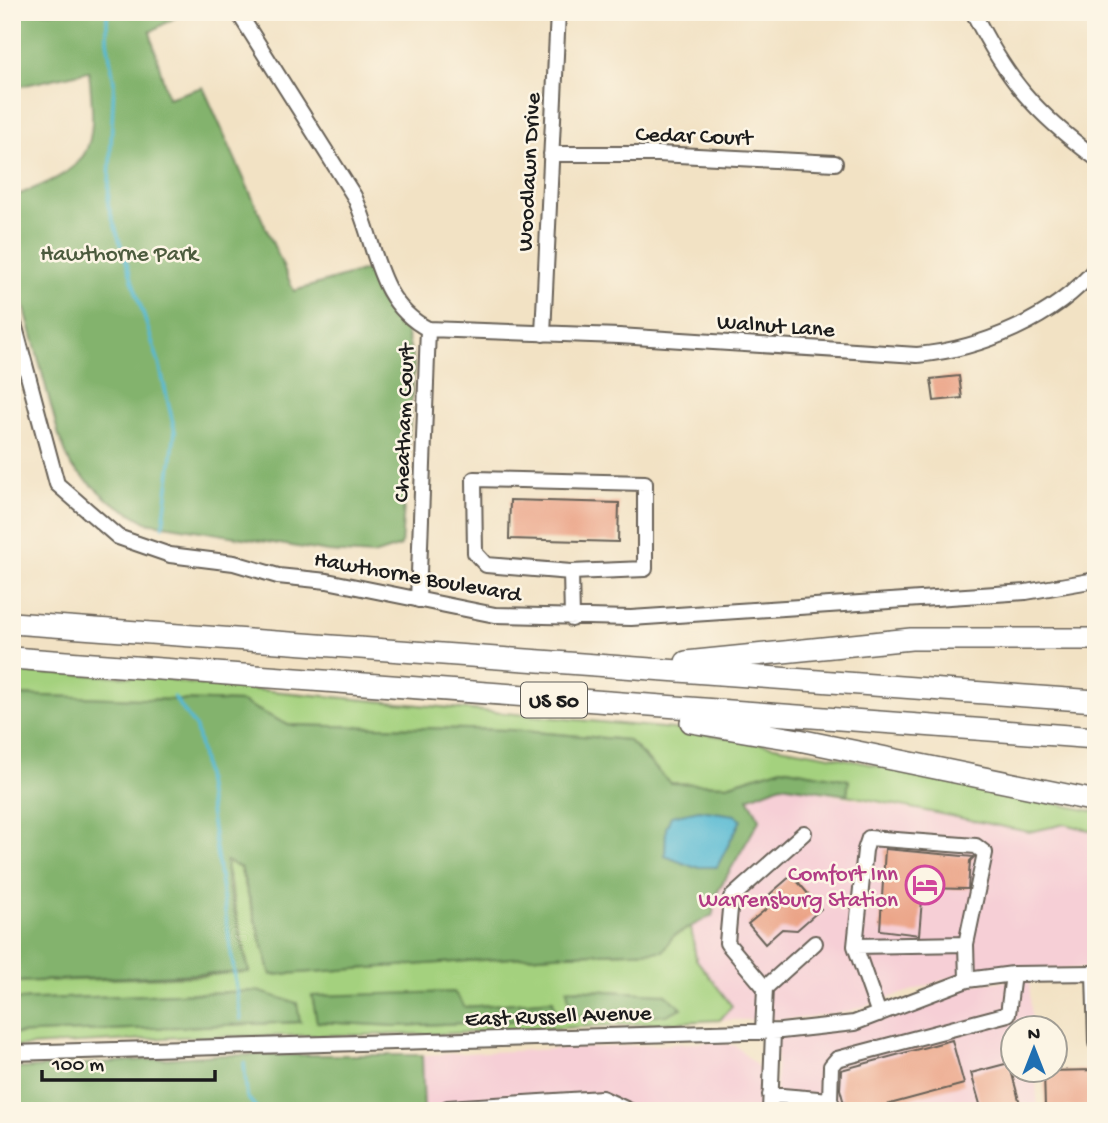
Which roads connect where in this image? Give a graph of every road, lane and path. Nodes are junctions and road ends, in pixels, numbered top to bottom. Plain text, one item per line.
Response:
1 (238, 12) edge
2 (558, 12) edge
3 (973, 12) edge
4 (551, 154) junction
5 (1096, 158) edge
6 (835, 163) dead end
7 (1096, 268) edge
8 (12, 316) edge
9 (428, 329) junction
10 (543, 334) junction
11 (571, 572) junction
12 (1096, 580) edge
13 (418, 600) junction
14 (572, 619) junction
15 (12, 623) edge
16 (1096, 639) edge
17 (12, 658) edge
18 (638, 668) junction
19 (572, 701) junction
20 (1096, 701) edge
21 (1096, 738) edge
22 (1096, 801) edge
23 (804, 834) dead end
24 (816, 943) dead end
25 (967, 944) junction
26 (855, 946) junction
27 (1095, 973) edge
28 (1013, 974) junction
29 (967, 980) junction
30 (765, 988) junction
31 (878, 1014) junction
32 (768, 1032) junction
33 (1096, 1043) edge
34 (12, 1053) edge
35 (770, 1095) junction
36 (833, 1105) edge
37 (447, 1108) dead end
38 (630, 1111) edge
39 (770, 1111) edge

1 - 9 street, Cheatham Court
2 - 4 street, Woodlawn Drive
3 - 5 street
4 - 6 street, Cedar Court
4 - 10 street, Woodlawn Drive
7 - 10 street, Walnut Lane
8 - 13 street, Hawthorne Boulevard
9 - 10 street, Walnut Lane
9 - 13 street, Cheatham Court
11 - 11 street
11 - 14 street
12 - 14 street, Hawthorne Boulevard
13 - 14 street, Hawthorne Boulevard
15 - 18 highway, US 50
16 - 18 highway
17 - 19 highway, US 50
18 - 20 highway, US 50
19 - 21 highway, US 50
19 - 22 highway
23 - 30 street
24 - 30 street
25 - 26 street
25 - 26 street
25 - 29 street
26 - 31 street
27 - 28 street, East Russell Avenue
27 - 33 street
28 - 29 street, East Russell Avenue
28 - 36 street
29 - 31 street, East Russell Avenue
30 - 32 street
31 - 32 street, East Russell Avenue
32 - 34 street, East Russell Avenue
32 - 35 street
35 - 36 street
35 - 39 street
37 - 38 street

